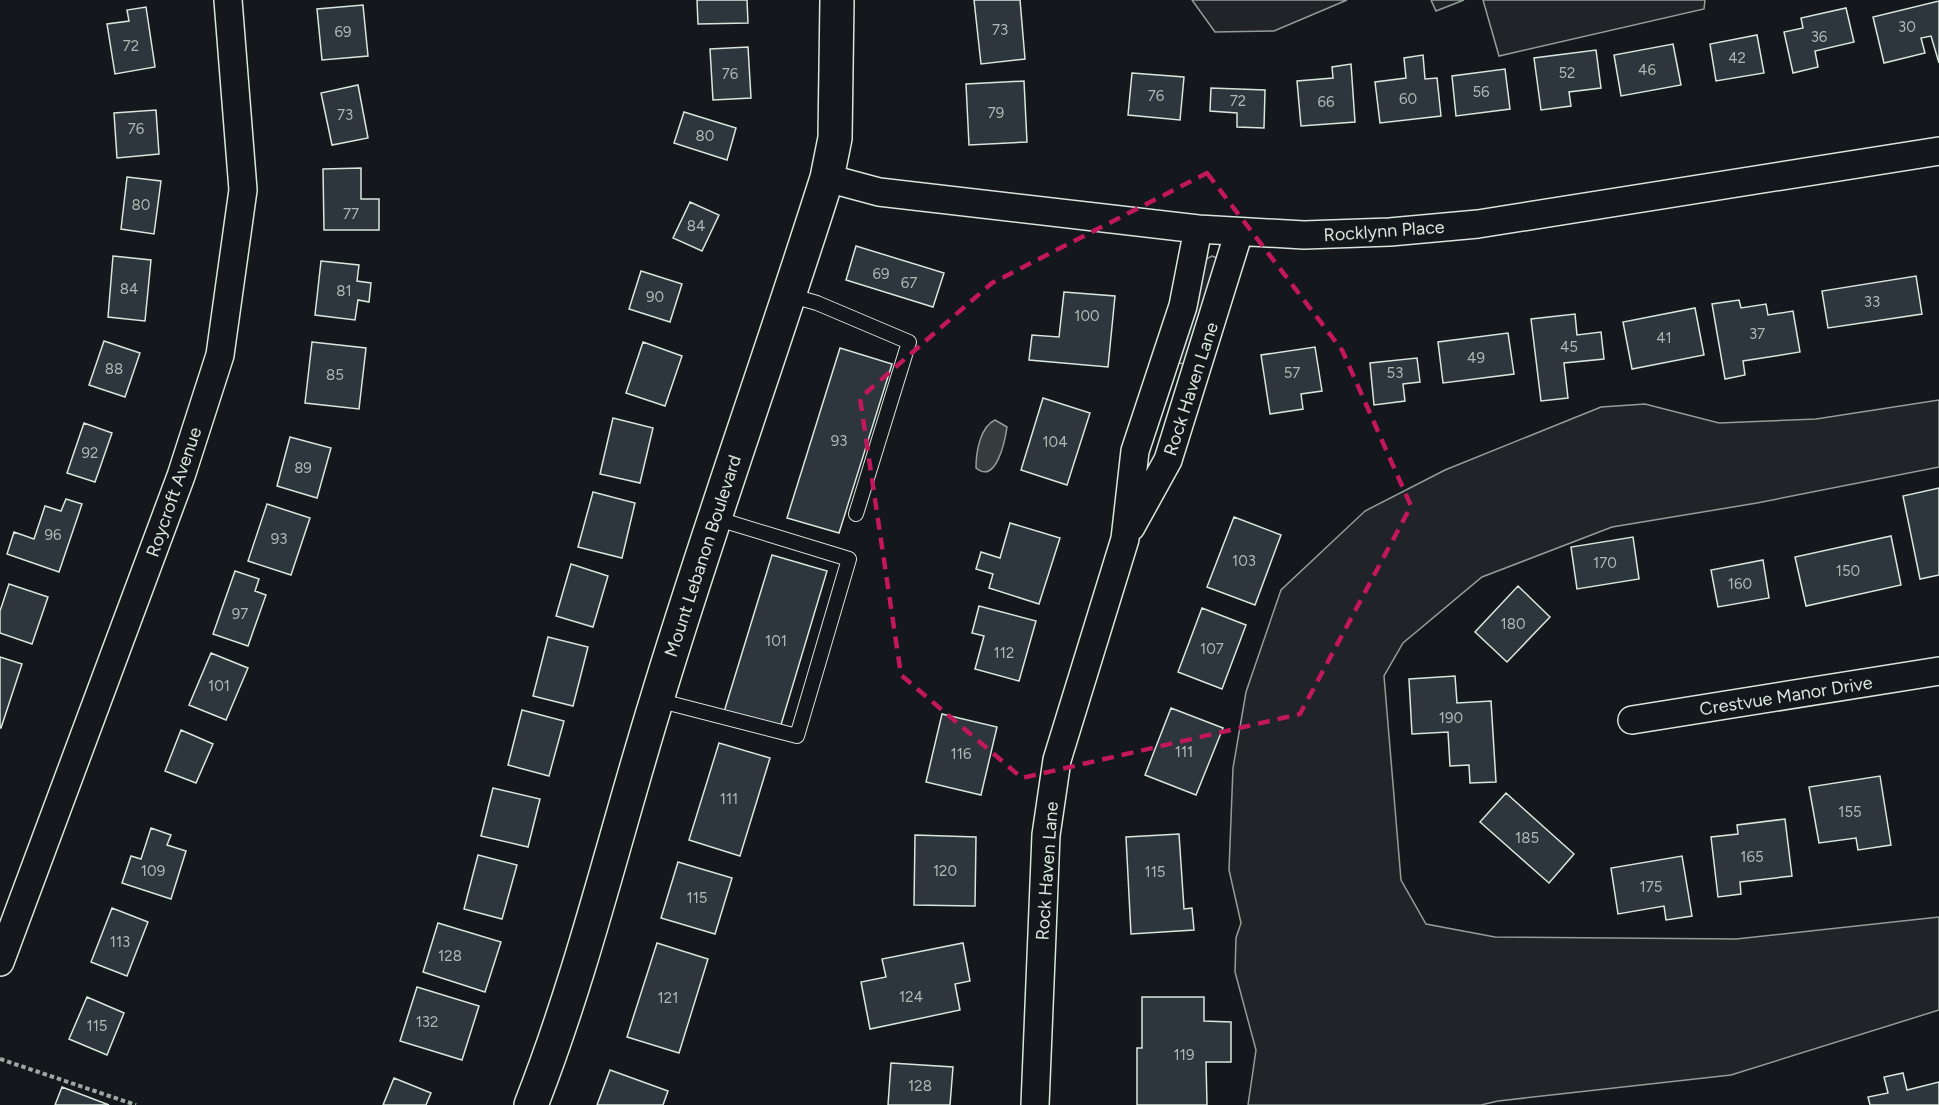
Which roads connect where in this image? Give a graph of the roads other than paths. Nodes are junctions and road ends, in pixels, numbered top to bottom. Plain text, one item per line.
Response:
1 (228, 0) edge
2 (837, 0) edge
3 (1939, 151) edge
4 (827, 178) junction
5 (1198, 229) junction
6 (1239, 232) junction
7 (787, 294) junction
8 (1156, 387) junction
9 (1189, 399) junction
10 (856, 514) dead end
11 (715, 518) junction
12 (1125, 539) junction
13 (1939, 671) edge
14 (657, 700) junction
15 (1632, 720) dead end
16 (0, 962) edge
17 (531, 1105) edge
18 (1035, 1105) edge

1 - 16 street, Roycroft Avenue
2 - 4 street, Mount Lebanon Boulevard
3 - 6 street, Rocklynn Place
4 - 5 street, Rocklynn Place
4 - 7 street, Mount Lebanon Boulevard
5 - 6 street, Rocklynn Place
5 - 8 street, Rock Haven Lane
6 - 9 street, Rock Haven Lane
7 - 10 lane
7 - 11 street, Mount Lebanon Boulevard
8 - 9 street
8 - 12 street, Rock Haven Lane
9 - 12 street, Rock Haven Lane
11 - 14 street, Mount Lebanon Boulevard
11 - 14 lane
12 - 18 street, Rock Haven Lane
13 - 15 street, Crestvue Manor Drive
14 - 17 street, Mount Lebanon Boulevard

